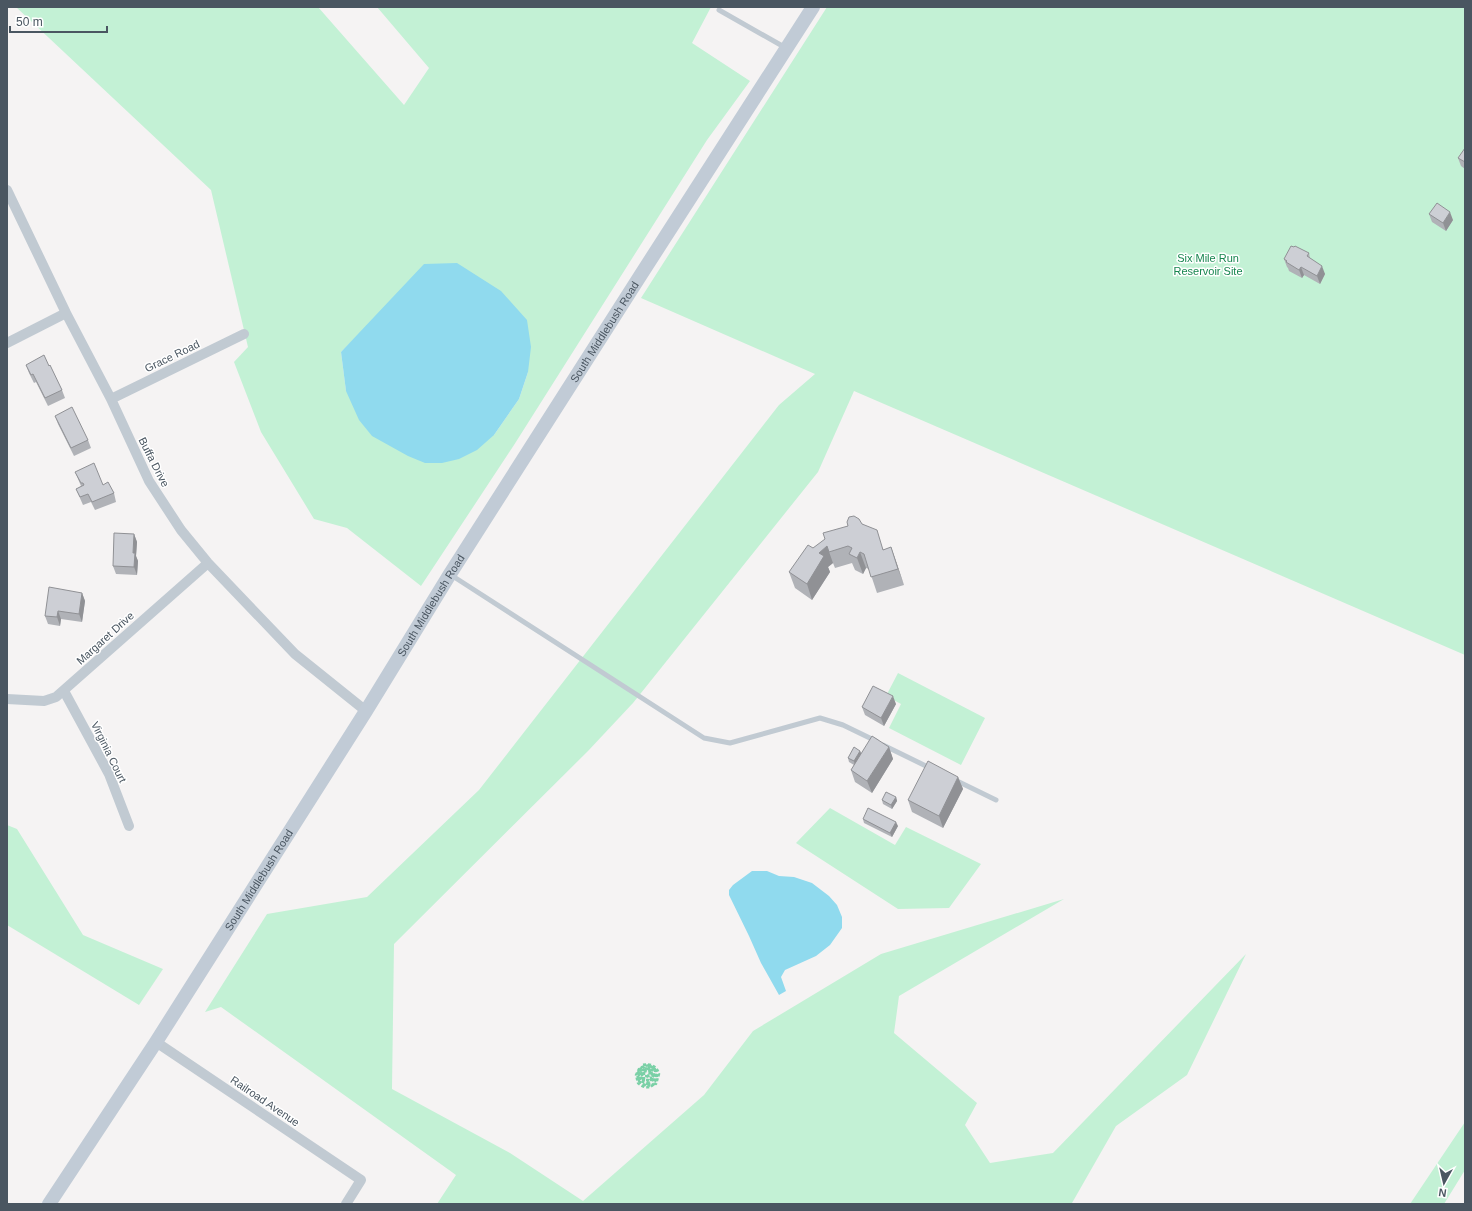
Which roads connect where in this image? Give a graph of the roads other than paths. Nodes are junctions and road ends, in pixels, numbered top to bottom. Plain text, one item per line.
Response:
1 (813, 7) edge
2 (719, 10) dead end
3 (786, 48) junction
4 (7, 190) edge
5 (66, 313) junction
6 (244, 334) dead end
7 (7, 343) edge
8 (111, 399) junction
9 (208, 564) junction
10 (450, 574) junction
11 (64, 691) junction
12 (7, 699) edge
13 (366, 711) junction
14 (933, 769) edge
15 (947, 776) edge
16 (996, 800) dead end
17 (129, 826) dead end
18 (156, 1042) junction
19 (49, 1204) edge
20 (346, 1204) edge

1 - 3 street, South Middlebush Road
2 - 3 lane
3 - 10 street, South Middlebush Road
4 - 5 street, Buffa Drive
5 - 7 street
5 - 8 street, Buffa Drive
6 - 8 street, Grace Road
8 - 9 street, Buffa Drive
9 - 11 street, Margaret Drive
9 - 13 street, Buffa Drive
10 - 13 street, South Middlebush Road
10 - 14 lane
11 - 12 street, Margaret Drive
11 - 17 street, Virginia Court
13 - 18 street, South Middlebush Road
15 - 16 lane
18 - 19 street, South Middlebush Road
18 - 20 street, Railroad Avenue

